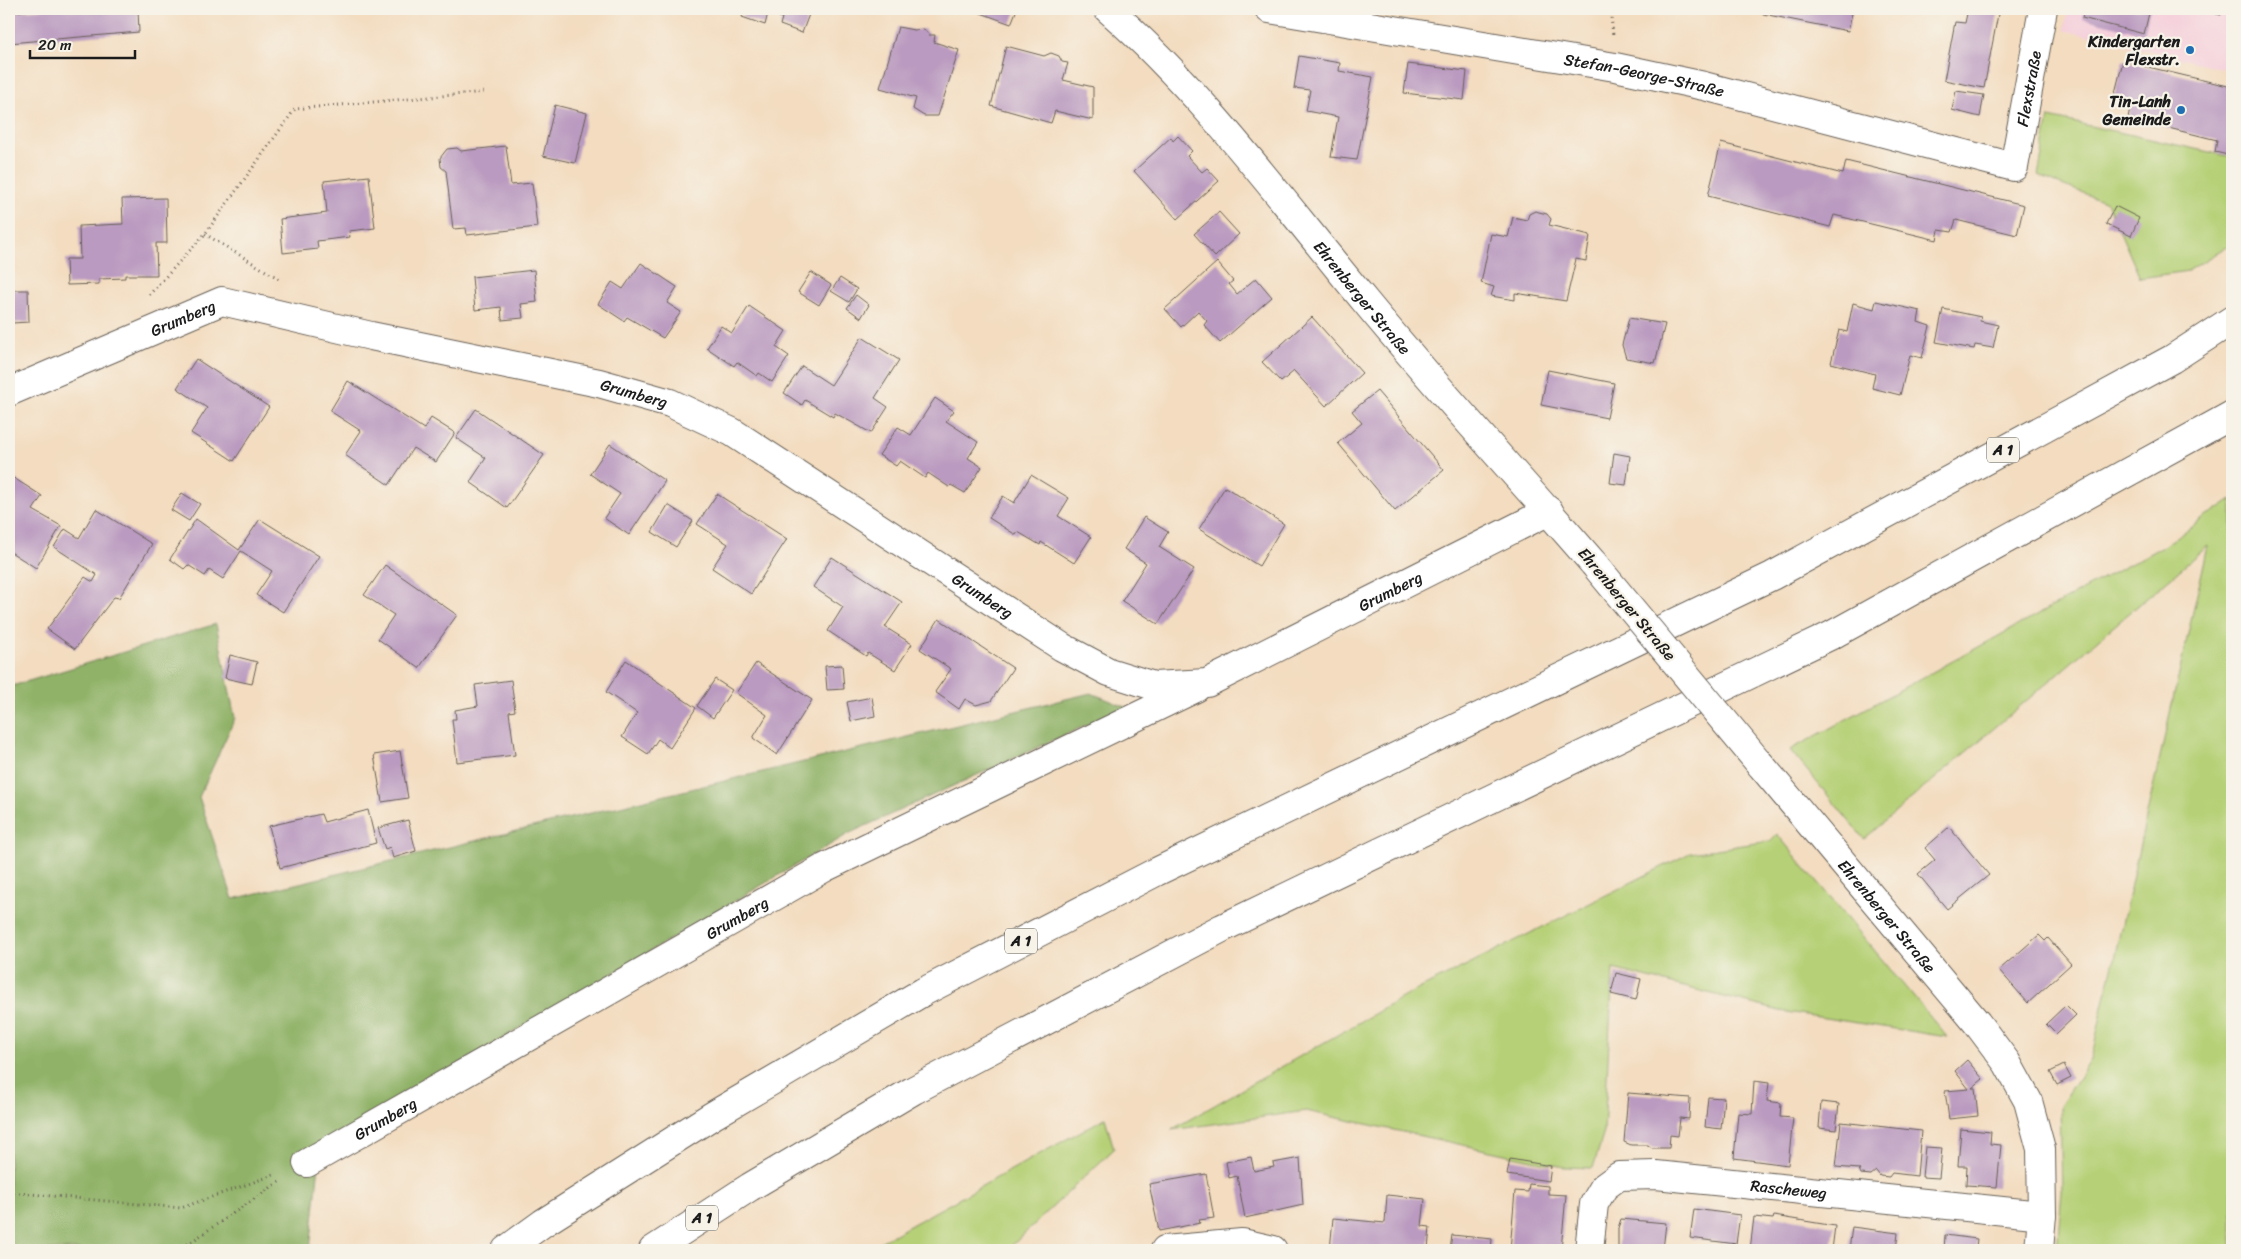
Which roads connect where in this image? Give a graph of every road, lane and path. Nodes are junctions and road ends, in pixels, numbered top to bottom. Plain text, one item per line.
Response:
1 (1108, 9) edge
2 (1269, 9) edge
3 (2042, 9) edge
4 (486, 92) dead end
5 (2014, 167) joint
6 (148, 297) dead end
7 (2232, 320) edge
8 (9, 392) edge
9 (2232, 415) edge
10 (1548, 512) junction
11 (1207, 683) junction
12 (307, 1163) junction
13 (9, 1192) edge
14 (2042, 1215) junction
15 (179, 1250) edge
16 (506, 1250) edge
17 (653, 1250) edge
18 (1165, 1250) edge
19 (1273, 1250) edge
20 (1589, 1250) edge
21 (2039, 1250) edge

1 - 10 main road, Ehrenberger Straße
2 - 5 main road, Stefan-George-Straße
3 - 5 main road, Flexstraße
4 - 6 path
7 - 16 main road, A 1
8 - 11 main road, Grumberg
9 - 17 main road, A 1
10 - 11 main road, Grumberg
10 - 14 main road, Ehrenberger Straße, bridge
11 - 12 main road, Grumberg
12 - 13 path
12 - 15 path
14 - 20 main road, Rascheweg
14 - 21 main road, Ehrenberger Straße
18 - 19 main road

